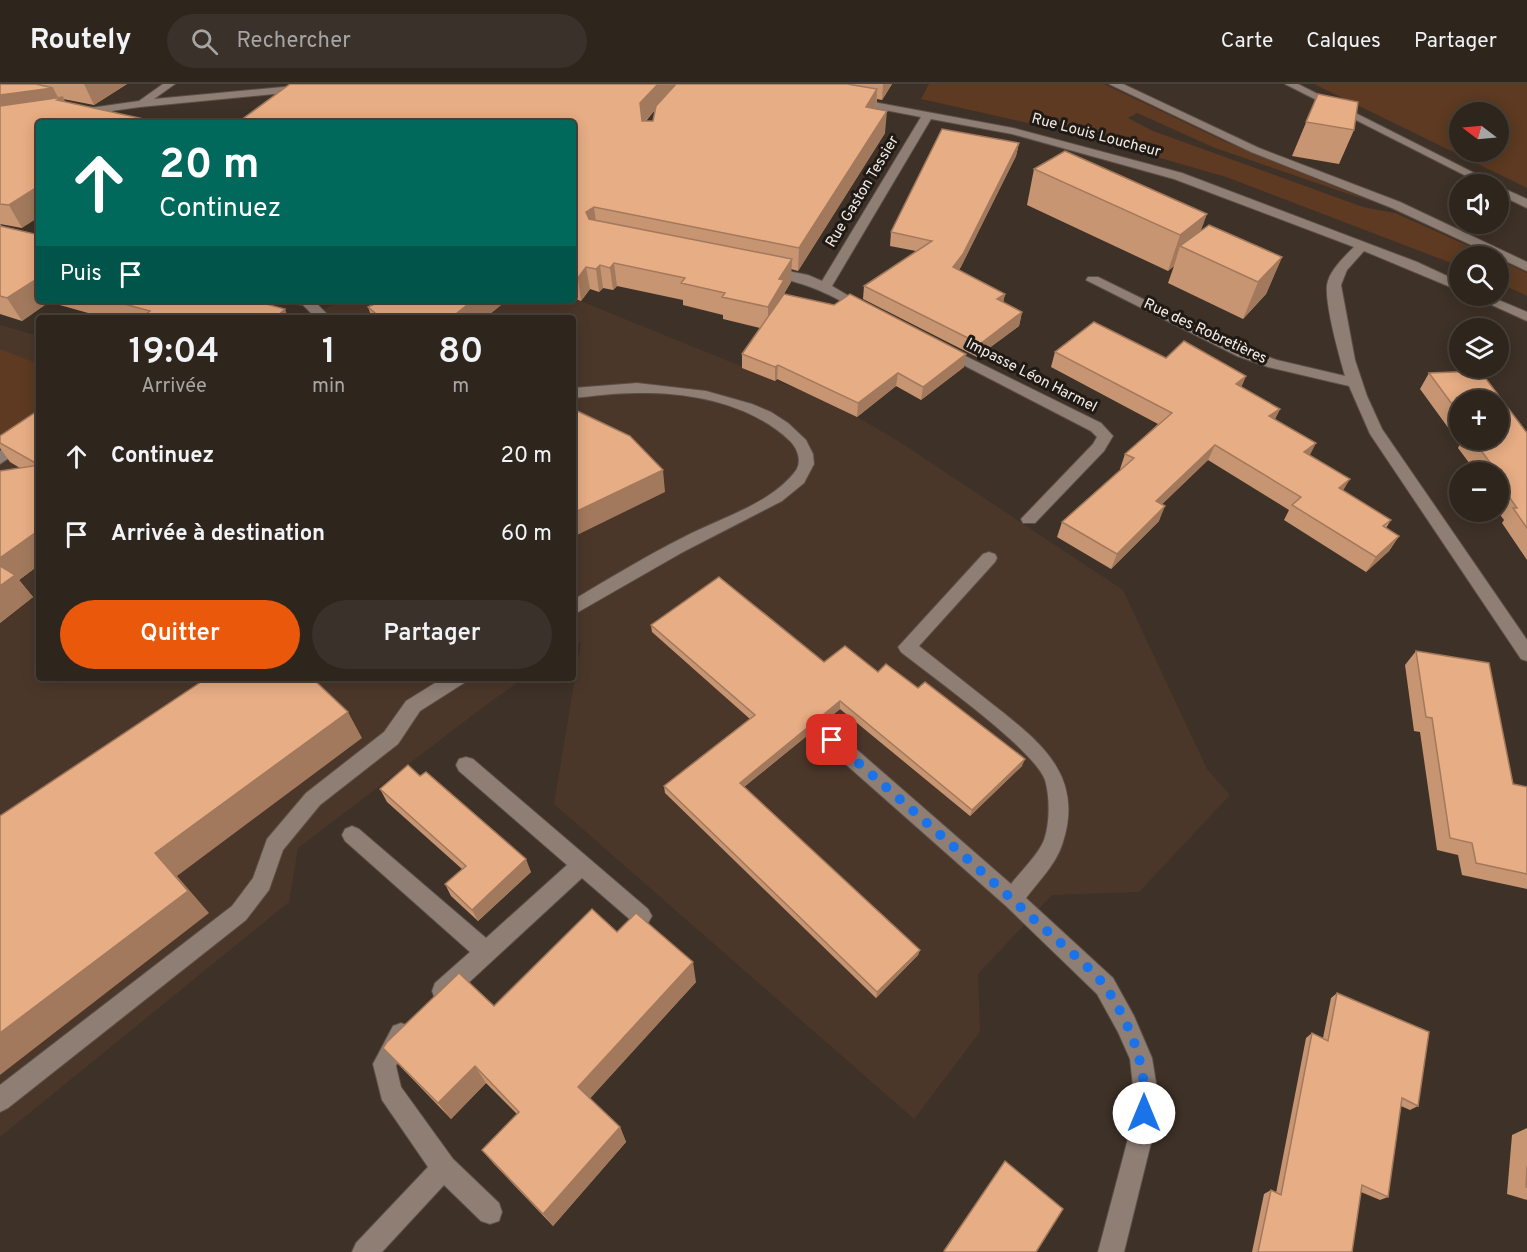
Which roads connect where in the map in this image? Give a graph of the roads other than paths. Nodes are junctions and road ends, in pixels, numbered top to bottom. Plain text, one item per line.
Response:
1 (170, 84) edge
2 (1114, 84) edge
3 (1290, 84) edge
4 (319, 87) edge
5 (299, 88) junction
6 (1307, 88) edge
7 (844, 100) edge
8 (280, 102) edge
9 (140, 104) junction
10 (65, 110) edge
11 (86, 111) junction
12 (928, 114) junction
13 (115, 118) edge
14 (1471, 174) edge
15 (1509, 195) edge
16 (1527, 204) edge
17 (1362, 246) junction
18 (1527, 267) edge
19 (757, 269) edge
20 (1093, 280) dead end
21 (1449, 282) edge
22 (825, 287) junction
23 (304, 303) edge
24 (1502, 306) edge
25 (872, 313) edge
26 (318, 315) edge
27 (1527, 317) edge
28 (936, 346) edge
29 (1355, 382) junction
30 (576, 393) edge
31 (36, 433) edge
32 (0, 459) edge
33 (1029, 519) dead end
34 (989, 558) dead end
35 (576, 606) edge
36 (1521, 631) edge
37 (1527, 654) edge
38 (453, 681) edge
39 (832, 740) dead end
40 (466, 765) dead end
41 (352, 835) dead end
42 (582, 864) junction
43 (1013, 899) junction
44 (641, 916) edge
45 (486, 952) junction
46 (0, 1100) edge
47 (444, 1168) junction
48 (490, 1212) dead end
49 (365, 1252) edge
50 (1111, 1252) edge

1 - 9 street
2 - 18 street
3 - 6 street
4 - 5 street
5 - 8 street
5 - 9 street
6 - 14 street
7 - 12 street, Rue Louis Loucheur
9 - 11 street
10 - 11 street
11 - 13 street
12 - 17 street, Rue Louis Loucheur
12 - 22 street, Rue Gaston Tessier
15 - 16 street
17 - 21 street, Rue Louis Loucheur
17 - 29 street
19 - 22 street
20 - 29 street, Rue des Robretières
22 - 25 street
23 - 26 street
24 - 27 street
28 - 33 street, Impasse Léon Harmel
29 - 36 street
30 - 35 street
31 - 32 street
34 - 43 street
36 - 37 street
38 - 46 street
39 - 43 street
40 - 42 street
41 - 45 street
42 - 44 street
42 - 45 street
43 - 50 street
45 - 47 street
47 - 48 street
47 - 49 street

